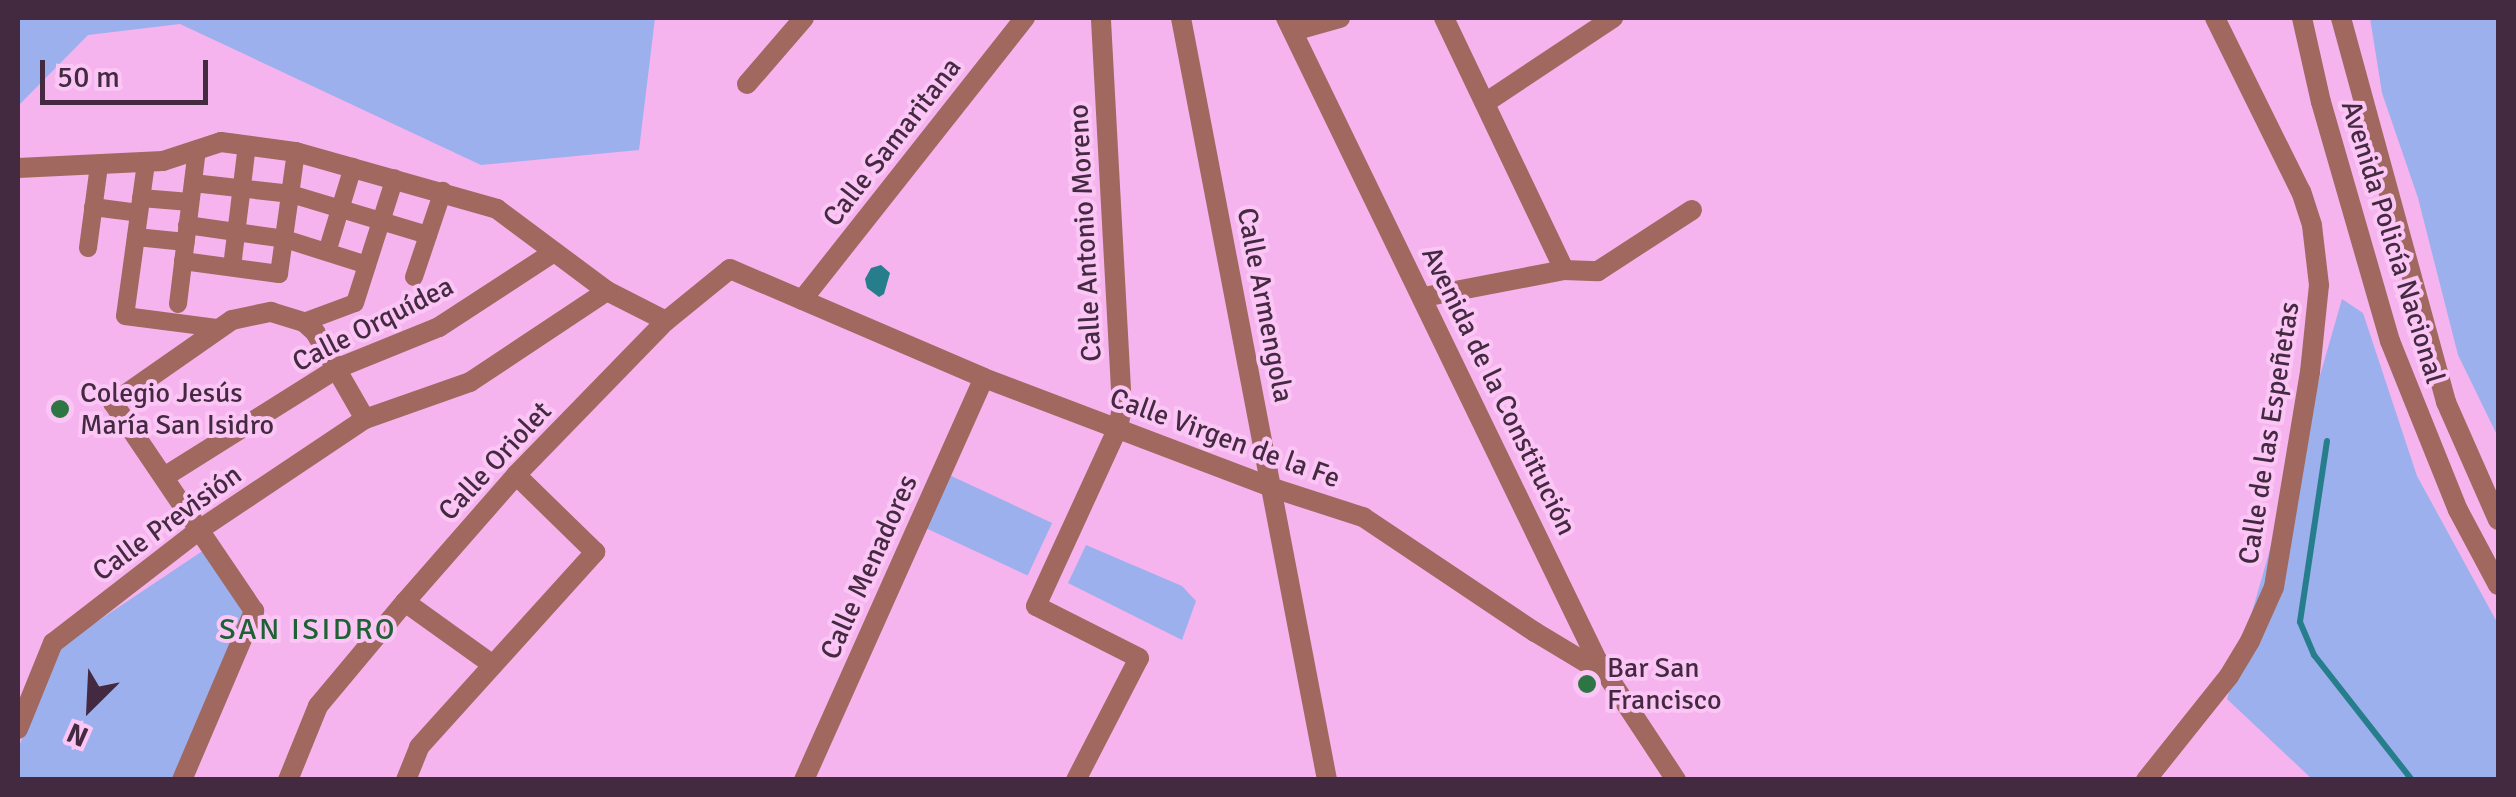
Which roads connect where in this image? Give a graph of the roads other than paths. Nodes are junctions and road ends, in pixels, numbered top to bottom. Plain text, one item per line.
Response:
1 (804, 18) edge
2 (1025, 18) edge
3 (1100, 18) edge
4 (1181, 18) edge
5 (1340, 18) edge
6 (1444, 18) edge
7 (1613, 18) edge
8 (2214, 18) edge
9 (2302, 18) edge
10 (2341, 18) edge
11 (1290, 24) edge
12 (748, 84) dead end
13 (1484, 103) junction
14 (247, 144) junction
15 (197, 149) junction
16 (296, 152) junction
17 (146, 163) junction
18 (99, 166) junction
19 (353, 167) junction
20 (18, 168) edge
21 (395, 178) junction
22 (242, 189) junction
23 (442, 191) junction
24 (192, 193) junction
25 (291, 194) junction
26 (140, 205) junction
27 (93, 207) junction
28 (341, 207) junction
29 (1692, 210) dead end
30 (382, 220) junction
31 (236, 232) junction
32 (428, 234) junction
33 (136, 237) junction
34 (285, 238) junction
35 (185, 242) junction
36 (88, 248) dead end
37 (327, 252) junction
38 (554, 252) junction
39 (367, 264) junction
40 (232, 268) junction
41 (1564, 270) junction
42 (414, 278) dead end
43 (607, 292) junction
44 (1424, 297) junction
45 (802, 300) junction
46 (178, 304) dead end
47 (666, 321) junction
48 (304, 322) junction
49 (218, 328) junction
50 (338, 368) junction
51 (984, 378) junction
52 (366, 419) junction
53 (1118, 428) junction
54 (516, 475) junction
55 (164, 476) junction
56 (1273, 488) junction
57 (2498, 520) edge
58 (202, 528) junction
59 (2498, 585) edge
60 (404, 602) junction
61 (493, 665) junction
62 (1606, 674) junction
63 (18, 729) edge
64 (182, 780) edge
65 (288, 780) edge
66 (406, 780) edge
67 (804, 780) edge
68 (1076, 780) edge
69 (1327, 780) edge
70 (1676, 780) edge
71 (2146, 780) edge

1 - 12 street
2 - 45 street, Calle Samaritana
3 - 53 street, Calle Antonio Moreno
4 - 56 street, Calle Armengola
5 - 11 street
6 - 13 street
7 - 13 street
8 - 71 street, Calle de las Espeñetas
9 - 59 street, Avenida Policía Nacional
10 - 57 street, Avenida Policía Nacional
11 - 44 street, Avenida de la Constitución
13 - 41 street
14 - 15 street
14 - 16 street
14 - 22 street
15 - 17 street
15 - 24 street
16 - 19 street
16 - 25 street
17 - 18 street
17 - 26 street
18 - 20 street
18 - 27 street
19 - 21 street
19 - 28 street
21 - 23 street
21 - 30 street
22 - 24 street
22 - 25 street
22 - 31 street
23 - 32 street
23 - 38 street
24 - 26 street
24 - 35 street
25 - 28 street
25 - 34 street
26 - 27 street
26 - 33 street
27 - 36 street
28 - 30 street
28 - 37 street
29 - 41 street
30 - 32 street
30 - 39 street
31 - 34 street
31 - 35 street
31 - 40 street
32 - 42 street
33 - 35 street
33 - 49 street
34 - 37 street
34 - 40 street
35 - 40 street
35 - 46 street
37 - 39 street
38 - 43 street
38 - 50 street, Calle Orquídea
39 - 48 street
41 - 44 street
43 - 47 street
43 - 52 street, Calle Previsión
44 - 62 street, Avenida de la Constitución
45 - 47 street, Calle Oriolet
45 - 51 street, Calle Virgen de la Fe
47 - 54 street, Calle Oriolet
48 - 49 street
48 - 50 street
49 - 55 street
50 - 52 street
50 - 55 street, Calle Orquídea
51 - 53 street, Calle Virgen de la Fe
51 - 67 street, Calle Menadores
52 - 58 street, Calle Previsión
53 - 56 street, Calle Virgen de la Fe
53 - 68 street, Calle Antonio Moreno
54 - 60 street, Calle Oriolet
54 - 61 street
55 - 58 street
56 - 62 street, Calle Virgen de la Fe
56 - 69 street, Calle Armengola
58 - 63 street, Calle Previsión
58 - 64 street
60 - 61 street
60 - 65 street, Calle Oriolet
61 - 66 street
62 - 70 street, Avenida de la Constitución

